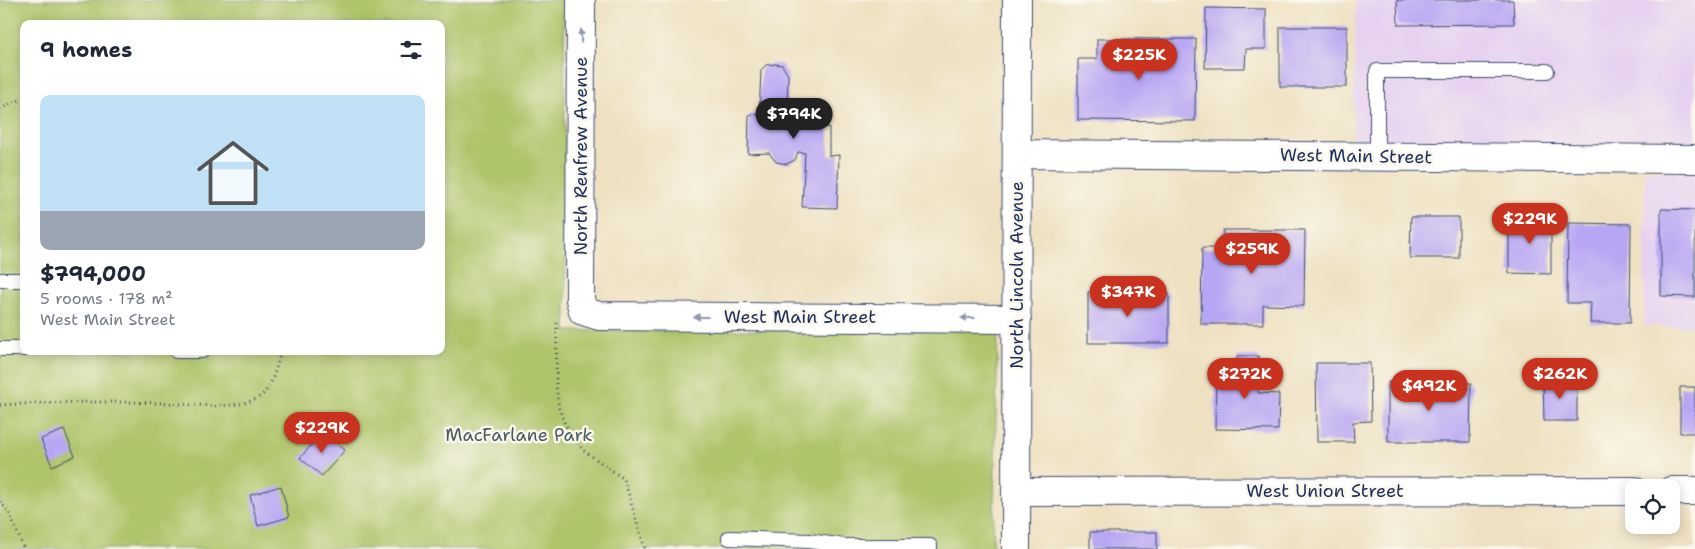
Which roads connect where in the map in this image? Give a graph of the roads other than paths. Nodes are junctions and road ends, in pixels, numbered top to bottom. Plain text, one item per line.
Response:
1 (582, 0) edge
2 (1017, 0) edge
3 (1547, 71) dead end
4 (1018, 154) junction
5 (1377, 156) junction
6 (1695, 159) edge
7 (0, 280) edge
8 (20, 280) edge
9 (583, 311) joint
10 (1017, 319) junction
11 (0, 349) edge
12 (20, 349) edge
13 (1625, 491) edge
14 (1680, 491) edge
15 (1695, 491) edge
16 (1016, 492) junction
17 (729, 538) dead end
18 (844, 547) edge
19 (930, 549) edge
20 (1016, 549) edge

9 -> 1 street, North Renfrew Avenue
2 - 4 street, North Lincoln Avenue
3 - 5 lane
4 - 5 street, West Main Street
4 - 10 street, North Lincoln Avenue
5 - 6 street, West Main Street
7 - 8 lane
10 -> 9 street, West Main Street
10 - 16 street, North Lincoln Avenue
11 - 12 lane
13 - 16 street, West Union Street
14 - 15 street
16 - 20 street, North Lincoln Avenue
17 - 18 lane
18 - 19 lane

